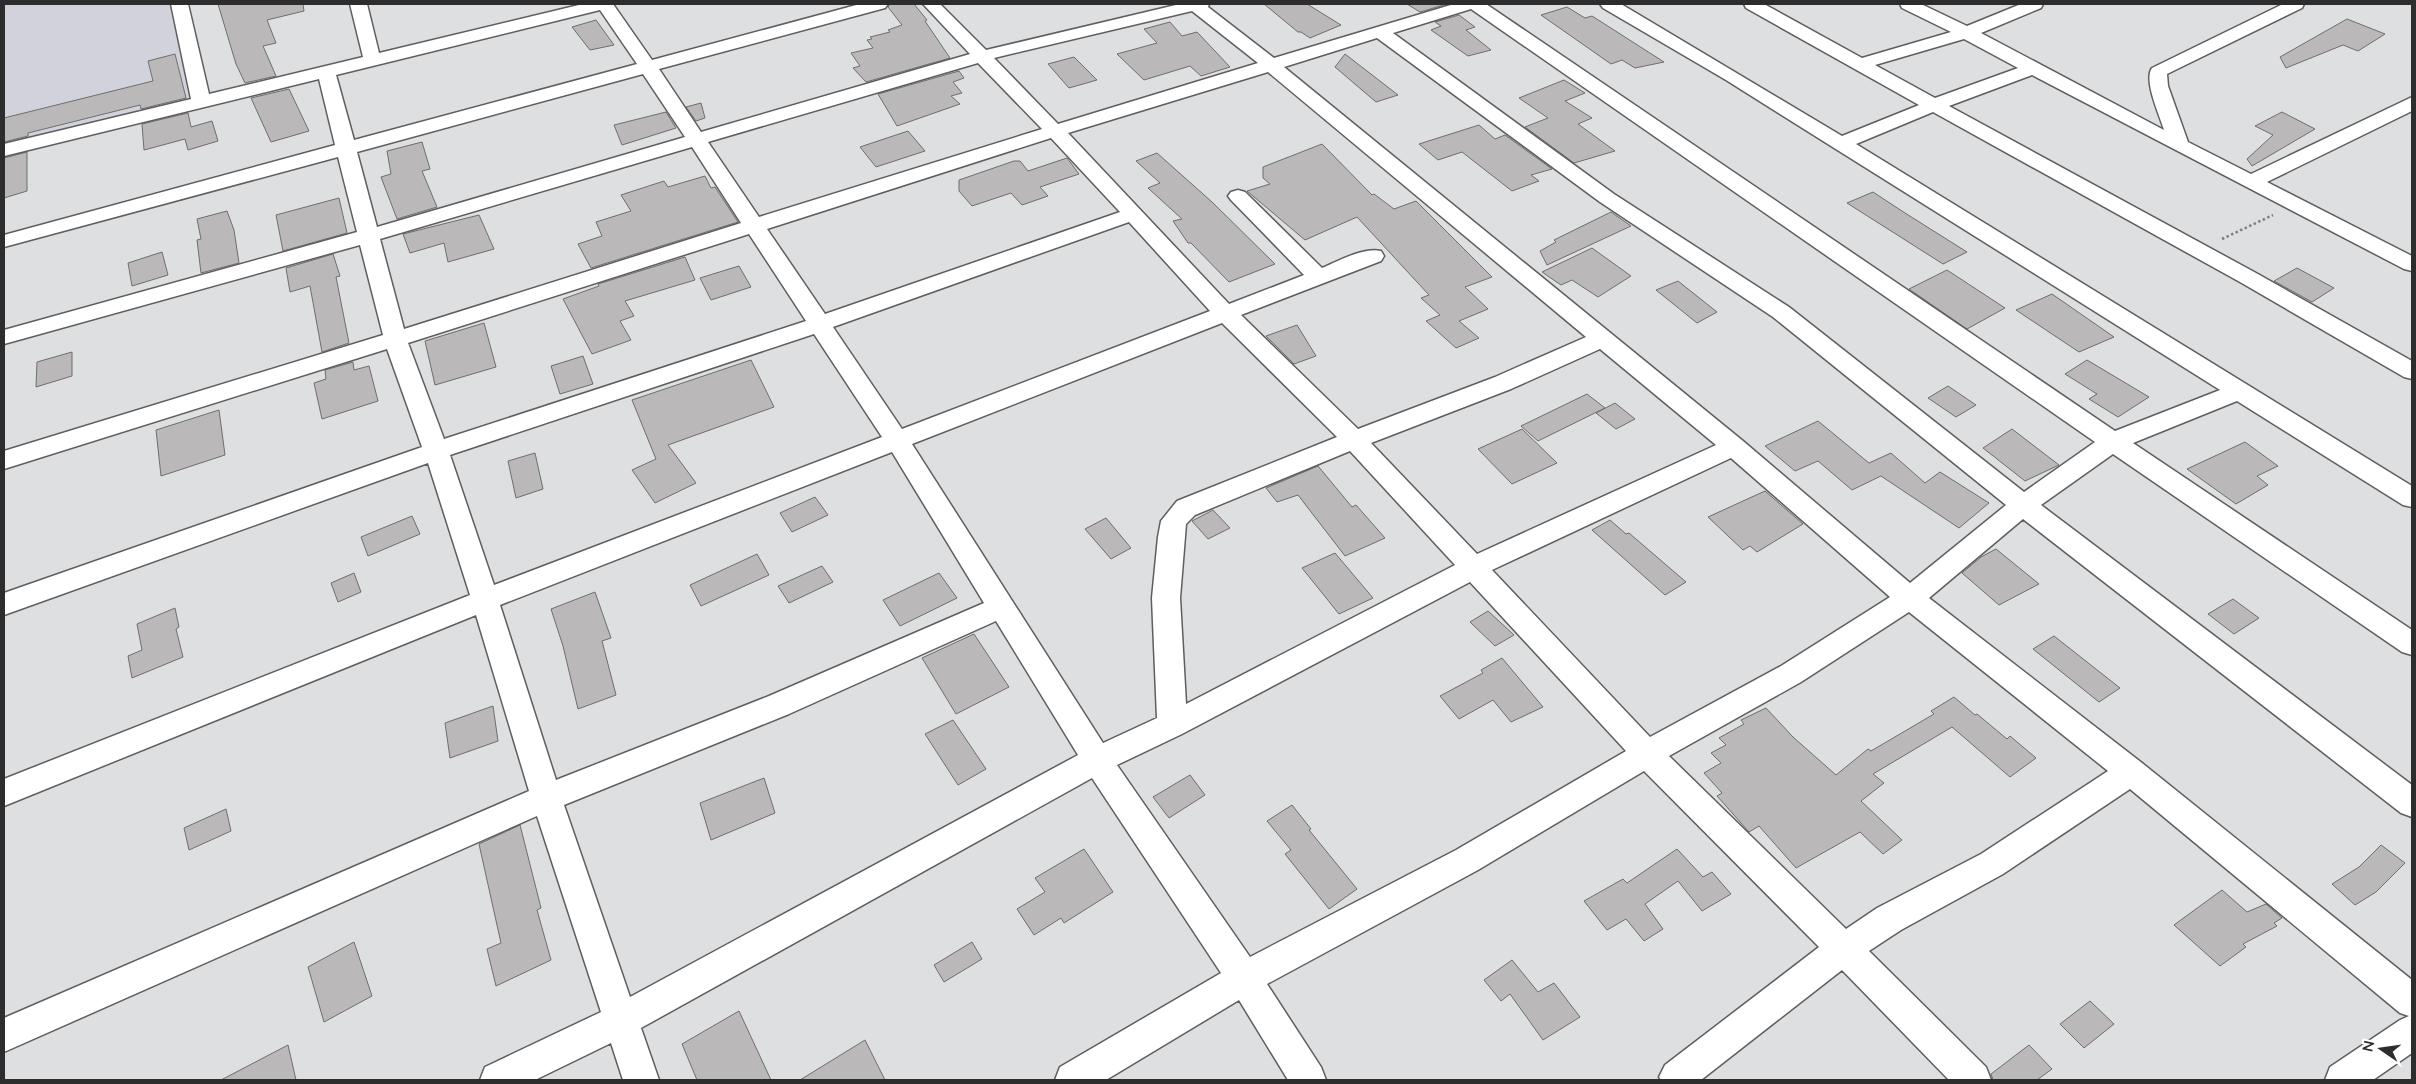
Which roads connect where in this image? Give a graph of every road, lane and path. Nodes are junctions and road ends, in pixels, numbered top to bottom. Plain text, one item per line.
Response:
1 (179, 4) edge
2 (358, 4) edge
3 (604, 4) edge
4 (879, 4) edge
5 (931, 4) edge
6 (1196, 4) edge
7 (1471, 4) edge
8 (1475, 4) edge
9 (1609, 4) edge
10 (1752, 4) edge
11 (1908, 4) edge
12 (2034, 4) edge
13 (2296, 4) edge
14 (1380, 32) junction
15 (1969, 32) junction
16 (982, 56) junction
17 (372, 59) junction
18 (1860, 64) junction
19 (1271, 65) junction
20 (647, 66) junction
21 (2033, 70) junction
22 (326, 71) junction
23 (201, 100) junction
24 (2412, 103) edge
25 (1934, 104) junction
26 (1055, 131) junction
27 (697, 140) junction
28 (1839, 144) junction
29 (2179, 145) junction
30 (346, 149) junction
31 (4, 150) edge
32 (2252, 181) junction
33 (1238, 196) dead end
34 (2296, 203) junction
35 (1133, 214) junction
36 (754, 226) junction
37 (368, 236) junction
38 (4, 241) edge
39 (2201, 250) junction
40 (1373, 256) dead end
41 (2412, 264) edge
42 (1319, 277) junction
43 (1224, 313) junction
44 (820, 324) junction
45 (4, 337) edge
46 (395, 339) junction
47 (1602, 340) junction
48 (2412, 371) edge
49 (2241, 390) junction
50 (896, 439) junction
51 (1354, 440) junction
52 (2113, 442) junction
53 (1734, 447) junction
54 (436, 452) junction
55 (4, 460) edge
56 (2412, 498) edge
57 (2023, 505) junction
58 (1474, 566) junction
59 (1910, 598) junction
60 (486, 600) junction
61 (4, 604) edge
62 (1002, 607) junction
63 (2412, 644) edge
64 (1172, 726) junction
65 (1647, 754) junction
66 (1097, 760) junction
67 (2131, 772) junction
68 (4, 793) edge
69 (546, 798) junction
70 (2412, 803) edge
71 (1843, 949) junction
72 (1244, 978) junction
73 (2412, 1001) edge
74 (621, 1020) junction
75 (2412, 1032) edge
76 (4, 1035) edge
77 (1677, 1078) dead end
78 (498, 1080) edge
79 (641, 1080) edge
80 (1073, 1080) edge
81 (1308, 1080) edge
82 (1972, 1080) edge
83 (2343, 1080) edge

1 - 23 street
2 - 17 street
3 - 17 street
3 - 20 street
4 - 20 street
5 - 16 street
6 - 16 street
6 - 19 street
7 - 14 street
8 - 52 street
9 - 28 street
10 - 18 street
11 - 15 street
12 - 15 street
13 - 29 street
14 - 19 street
14 - 57 street
15 - 18 street
15 - 21 street
16 - 26 street
16 - 27 street
17 - 22 street
18 - 25 street
19 - 26 street
19 - 47 street
20 - 27 street
20 - 30 street
21 - 25 street
21 - 29 street
22 - 23 street
22 - 30 street
23 - 31 street
24 - 32 street
25 - 28 street
25 - 39 street
26 - 35 street
26 - 36 street
27 - 36 street
27 - 37 street
28 - 49 street
29 - 32 street
30 - 37 street
30 - 38 street
32 - 34 street
33 - 42 street
34 - 39 path
34 - 41 street
35 - 43 street
35 - 44 street
36 - 44 street
36 - 46 street
37 - 45 street
37 - 46 street
39 - 48 street
40 - 42 street
42 - 43 street
43 - 50 street
43 - 51 street
44 - 50 street
44 - 54 street
46 - 54 street
46 - 55 street
47 - 51 street
47 - 53 street
49 - 52 street
49 - 56 street
50 - 60 street
50 - 62 street
51 - 58 street
51 - 64 street
52 - 57 street
52 - 63 street
53 - 58 street
53 - 59 street
54 - 60 street
54 - 61 street
57 - 59 street
57 - 70 street
58 - 64 street
58 - 65 street
59 - 65 street
59 - 67 street
60 - 68 street
60 - 69 street
62 - 66 street
62 - 69 street
64 - 66 street
65 - 71 street
65 - 72 street
66 - 72 street
66 - 74 street
67 - 71 street
67 - 73 street
69 - 74 street
69 - 76 street
71 - 77 street
71 - 82 street
72 - 80 street
72 - 81 street
74 - 78 street
74 - 79 street
75 - 83 street

